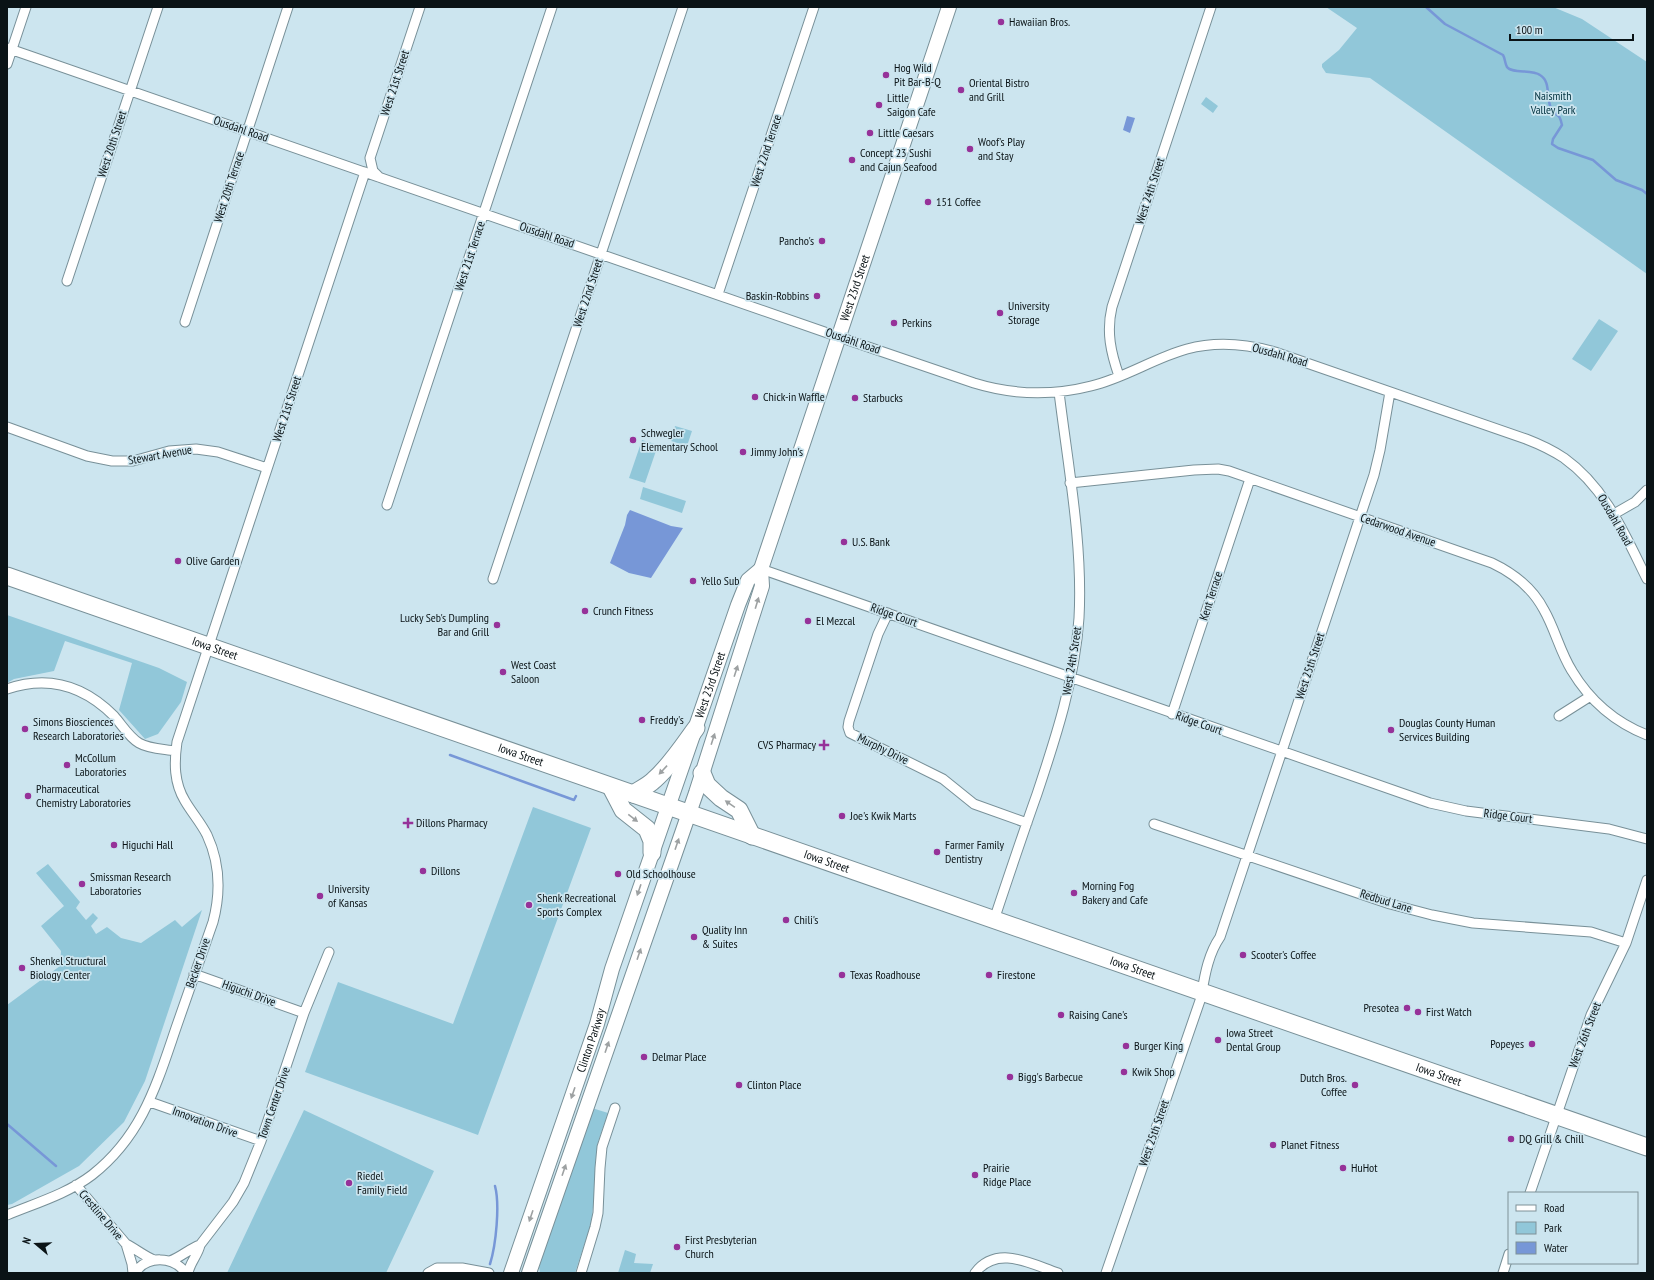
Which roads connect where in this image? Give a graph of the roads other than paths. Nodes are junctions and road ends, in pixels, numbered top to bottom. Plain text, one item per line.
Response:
1 (26, 7) edge
2 (158, 7) edge
3 (288, 7) edge
4 (420, 7) edge
5 (552, 7) edge
6 (683, 7) edge
7 (814, 7) edge
8 (949, 7) edge
9 (1211, 7) edge
10 (9, 49) edge
11 (7, 64) edge
12 (130, 91) junction
13 (247, 132) junction
14 (370, 158) junction
15 (354, 168) junction
16 (365, 172) junction
17 (379, 177) junction
18 (484, 213) junction
19 (601, 254) junction
20 (67, 281) dead end
21 (718, 294) junction
22 (185, 322) dead end
23 (839, 337) junction
24 (1119, 376) junction
25 (1060, 392) junction
26 (1390, 392) junction
27 (7, 427) edge
28 (267, 468) junction
29 (1250, 479) junction
30 (1070, 483) junction
31 (1647, 490) edge
32 (387, 505) dead end
33 (1614, 514) junction
34 (1360, 516) junction
35 (761, 569) junction
36 (7, 576) edge
37 (493, 579) dead end
38 (1647, 579) edge
39 (888, 613) junction
40 (208, 646) junction
41 (1071, 677) junction
42 (7, 689) edge
43 (1589, 697) junction
44 (1172, 714) junction
45 (1559, 716) dead end
46 (696, 728) junction
47 (1647, 735) edge
48 (175, 751) junction
49 (1282, 752) junction
50 (702, 773) junction
51 (611, 787) junction
52 (632, 794) junction
53 (668, 807) junction
54 (688, 814) junction
55 (1027, 823) junction
56 (1154, 824) dead end
57 (752, 836) junction
58 (1647, 839) edge
59 (652, 853) junction
60 (1247, 855) junction
61 (1647, 880) edge
62 (994, 920) junction
63 (1626, 943) junction
64 (329, 952) dead end
65 (194, 974) junction
66 (1202, 992) junction
67 (304, 1013) junction
68 (150, 1102) junction
69 (615, 1108) dead end
70 (1556, 1115) junction
71 (261, 1141) junction
72 (1647, 1147) edge
73 (76, 1185) junction
74 (1530, 1192) edge
75 (7, 1215) edge
76 (126, 1244) junction
77 (200, 1244) junction
78 (1508, 1257) edge
79 (154, 1260) junction
80 (170, 1261) junction
81 (449, 1271) edge
82 (134, 1273) edge
83 (187, 1273) edge
84 (428, 1273) edge
85 (489, 1273) edge
86 (511, 1273) edge
87 (529, 1273) edge
88 (581, 1273) edge
89 (975, 1273) edge
90 (1058, 1273) edge
91 (1106, 1273) edge
92 (1502, 1273) edge

1 - 10 street
2 - 12 street, West 20th Street
3 - 13 street, West 20th Terrace
4 - 14 street, West 21st Street
5 - 18 street, West 21st Terrace
6 - 19 street, West 22nd Street
7 - 21 street, West 22nd Terrace
8 - 23 main road, West 23rd Street
9 - 24 street, West 24th Street
10 - 11 street
10 - 12 street, Ousdahl Road
12 - 13 street, Ousdahl Road
12 - 20 street, West 20th Street
13 - 15 street, Ousdahl Road
13 - 22 street, West 20th Terrace
14 - 15 street
14 - 17 street
15 - 16 street, Ousdahl Road
16 - 17 street, Ousdahl Road
16 - 28 street, West 21st Street
17 - 18 street, Ousdahl Road
18 - 19 street, Ousdahl Road
18 - 32 street, West 21st Terrace
19 - 21 street, Ousdahl Road
19 - 37 street, West 22nd Street
21 - 23 street, Ousdahl Road
23 - 25 street, Ousdahl Road
23 - 35 main road, West 23rd Street
24 - 25 street, Ousdahl Road
24 - 26 street, Ousdahl Road
25 - 30 street, West 24th Street
26 - 33 street, Ousdahl Road
26 - 34 street, West 25th Street
27 - 28 street, Stewart Avenue
28 - 40 street, West 21st Street
29 - 30 street, Cedarwood Avenue
29 - 34 street, Cedarwood Avenue
29 - 44 street, Kent Terrace
30 - 41 street, West 24th Street
31 - 33 street
33 - 38 street, Ousdahl Road
34 - 43 street, Cedarwood Avenue
34 - 49 street, West 25th Street
35 - 39 street, Ridge Court
35 - 46 main road, West 23rd Street
50 -> 35 main road, West 23rd Street
36 - 40 highway, Iowa Street
39 - 41 street, Ridge Court
39 - 55 street, Murphy Drive
40 - 48 street, Becker Drive
40 - 51 highway, Iowa Street
41 - 44 street, Ridge Court
41 - 55 street, West 24th Street
42 - 48 street
43 - 45 street
43 - 47 street, Cedarwood Avenue
44 - 49 street, Ridge Court
46 -> 52 highway
46 - 53 main road, West 23rd Street
48 - 65 street, Becker Drive
49 - 58 street, Ridge Court
49 - 60 street, West 25th Street
50 - 54 main road, West 23rd Street
57 -> 50 highway
51 - 52 highway, Iowa Street
51 -> 59 highway
52 - 53 highway, Iowa Street
53 - 54 highway, Iowa Street
53 - 59 main road, Clinton Parkway
54 - 57 highway, Iowa Street
87 -> 54 main road, Clinton Parkway
55 - 62 street, West 24th Street
56 - 60 street, Redbud Lane
57 - 62 highway, Iowa Street
59 -> 86 main road, Clinton Parkway
60 - 63 street, Redbud Lane
60 - 66 street, West 25th Street
61 - 63 street, West 26th Street
62 - 66 highway, Iowa Street
63 - 70 street, West 26th Street
64 - 67 street, Town Center Drive
65 - 67 street, Higuchi Drive
65 - 68 street, Becker Drive
66 - 70 highway, Iowa Street
66 - 91 street, West 25th Street
67 - 71 street, Town Center Drive
68 - 71 street, Innovation Drive
68 - 73 street, Becker Drive
69 - 88 street
70 - 72 highway, Iowa Street
70 - 74 street, West 26th Street
71 - 77 street, Town Center Drive
73 - 75 street, Becker Drive
73 - 76 street, Crestline Drive
76 - 79 street, Crestline Drive
76 - 82 street, Crestline Drive
77 - 80 street, Town Center Drive
77 - 83 street, Town Center Drive
78 - 92 street
79 - 80 street
79 - 82 street
80 - 83 street
81 - 84 street
81 - 85 street
89 - 90 street

